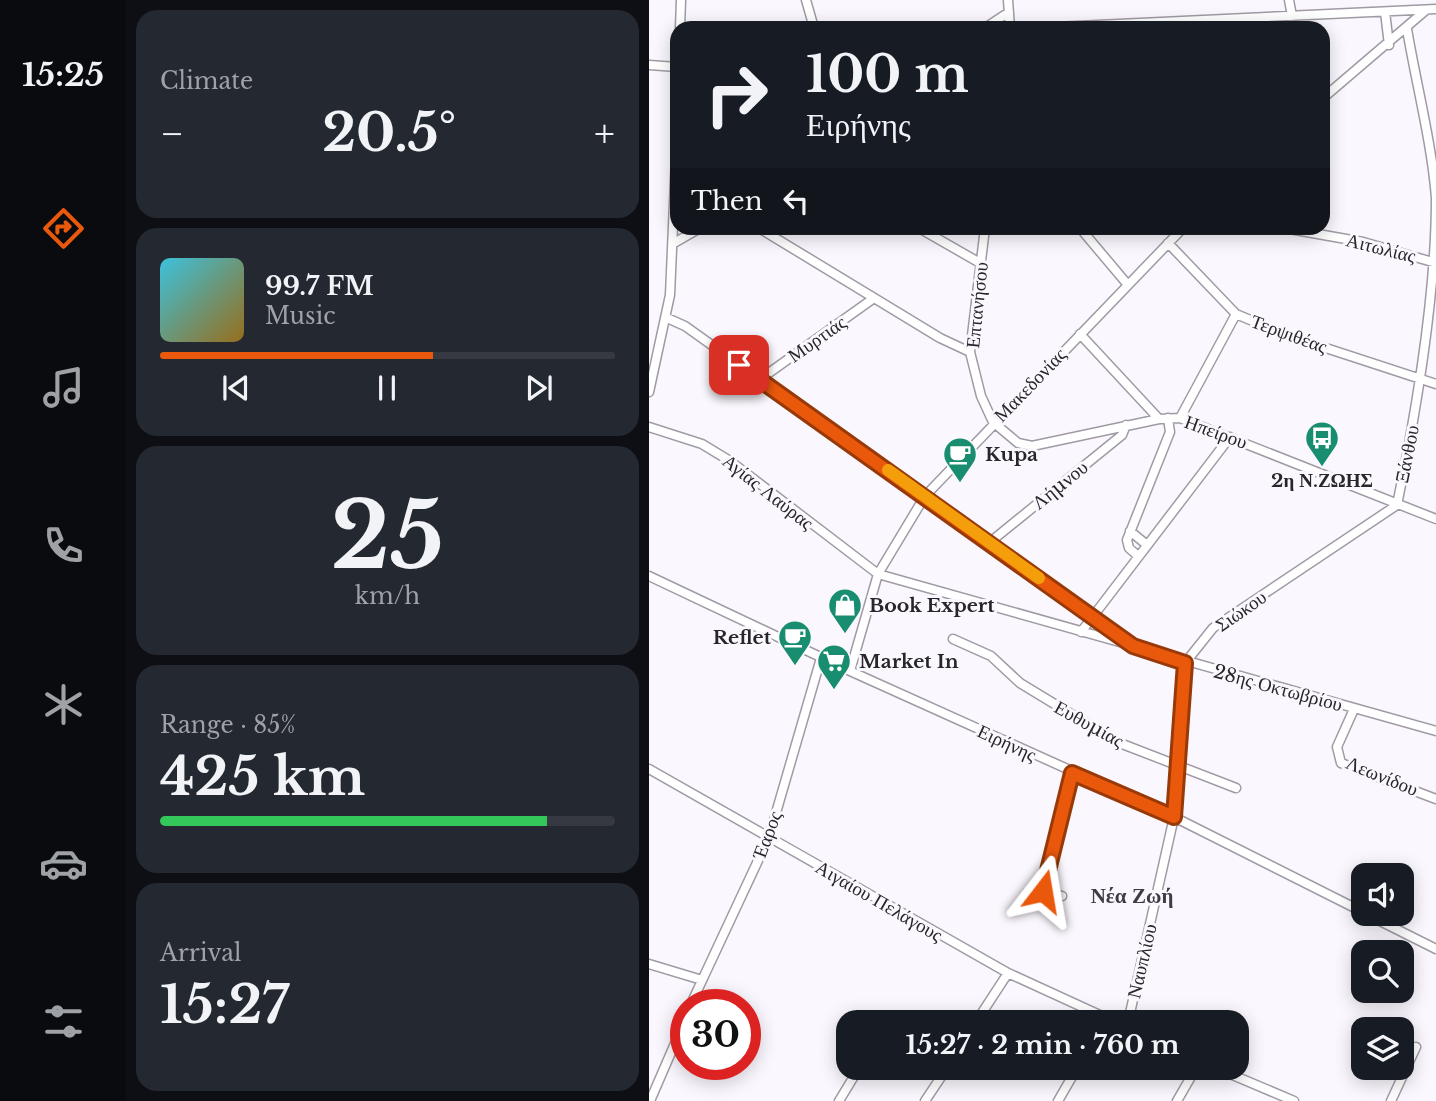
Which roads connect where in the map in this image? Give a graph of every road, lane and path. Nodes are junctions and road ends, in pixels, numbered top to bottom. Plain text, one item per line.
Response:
1 (681, 0) edge
2 (806, 0) edge
3 (1008, 0) edge
4 (1289, 0) edge
5 (1431, 10) edge
6 (1009, 12) junction
7 (1385, 12) junction
8 (1292, 16) junction
9 (680, 21) edge
10 (812, 21) edge
11 (996, 21) edge
12 (1010, 21) edge
13 (1206, 21) edge
14 (1407, 29) junction
15 (1389, 45) junction
16 (649, 65) edge
17 (670, 66) edge
18 (1330, 92) edge
19 (1436, 197) edge
20 (674, 235) edge
21 (688, 235) edge
22 (770, 235) edge
23 (932, 235) edge
24 (985, 235) edge
25 (1086, 235) edge
26 (1175, 235) edge
27 (1324, 235) edge
28 (674, 243) junction
29 (1168, 243) junction
30 (1435, 262) edge
31 (980, 263) junction
32 (1128, 285) junction
33 (874, 298) junction
34 (1236, 314) junction
35 (667, 318) junction
36 (1080, 334) junction
37 (970, 352) junction
38 (759, 380) junction
39 (1422, 380) junction
40 (1436, 384) edge
41 (649, 392) edge
42 (1180, 418) junction
43 (1163, 419) junction
44 (993, 422) junction
45 (1126, 425) junction
46 (649, 427) edge
47 (1230, 437) junction
48 (925, 496) junction
49 (1397, 505) junction
50 (1436, 519) edge
51 (1130, 531) junction
52 (989, 543) junction
53 (1147, 545) junction
54 (1138, 556) junction
55 (878, 574) junction
56 (649, 576) edge
57 (1093, 615) junction
58 (1081, 632) junction
59 (953, 639) dead end
60 (1133, 646) junction
61 (821, 658) junction
62 (1185, 663) junction
63 (850, 671) junction
64 (1354, 709) junction
65 (1436, 731) edge
66 (1177, 765) junction
67 (649, 769) edge
68 (1072, 773) junction
69 (1236, 788) dead end
70 (1436, 799) edge
71 (1174, 817) junction
72 (769, 837) junction
73 (1062, 896) dead end
74 (1351, 906) edge
75 (1390, 926) edge
76 (1436, 949) edge
77 (649, 964) edge
78 (1008, 974) junction
79 (702, 979) junction
80 (698, 989) edge
81 (984, 1010) edge
82 (1085, 1010) edge
83 (1131, 1010) edge
84 (1416, 1047) dead end
85 (670, 1055) edge
86 (852, 1080) edge
87 (939, 1080) edge
88 (1070, 1080) edge
89 (1189, 1080) edge
90 (1241, 1080) edge
91 (1278, 1098) edge
92 (650, 1101) edge
93 (839, 1101) edge
94 (925, 1101) edge
95 (1058, 1101) edge
96 (1177, 1101) edge
97 (1294, 1101) edge
98 (1391, 1101) edge

1 - 9 street
2 - 10 street
3 - 6 street
4 - 8 street
5 - 7 street
5 - 14 street
6 - 11 street
6 - 12 street
7 - 8 street
7 - 15 street
8 - 13 street
14 - 15 street
14 - 19 street, Ξάνθου
15 - 18 street
16 - 17 street
19 - 30 street, Ξάνθου
20 - 28 street
21 - 28 street
22 - 33 street
23 - 31 street
24 - 31 street, Επτανήσου
25 - 32 street
26 - 29 street, Μακεδονίας
27 - 30 street, Αιτωλίας
28 - 35 street
29 - 32 street, Μακεδονίας
29 - 34 street, Τερψιθέας
30 - 39 street, Ξάνθου
31 - 37 street, Επτανήσου
32 - 36 street, Μακεδονίας
33 - 37 street
33 - 38 street, Μυρτιάς
34 - 39 street, Τερψιθέας
34 - 42 street
35 - 38 street
35 - 41 street
36 - 43 street
36 - 44 street, Μακεδονίας
37 - 44 street, Επτανήσου
38 - 48 street
39 - 40 street, Τερψιθέας
39 - 49 street, Ξάνθου
42 - 43 street, Ηπείρου
42 - 47 street, Ηπείρου
43 - 45 street, Ηπείρου
43 - 51 street
44 - 45 street, Ηπείρου
44 - 48 street, Μακεδονίας
45 - 52 street, Λήμνου
46 - 55 street, Αγίας Λαύρας
47 - 49 street, Ηπείρου
47 - 53 street
48 - 52 street
48 - 55 street, Μακεδονίας
49 - 50 street, Ηπείρου
49 - 62 street, Σιώκου
51 - 53 street
51 - 54 street
52 - 57 street
53 - 54 street
54 - 57 street
55 - 58 street, 28ης Οκτωβρίου
55 - 63 street, Μακεδονίας
56 - 61 street, Ειρήνης
57 - 58 street
57 - 60 street
58 - 60 street, 28ης Οκτωβρίου
59 - 66 street, Ευθυμίας
60 - 62 street, 28ης Οκτωβρίου
61 - 63 street, Ειρήνης
61 - 72 street, Έαρος
62 - 64 street, 28ης Οκτωβρίου
62 - 66 street
63 - 68 street, Ειρήνης
64 - 65 street, 28ης Οκτωβρίου
64 - 70 street, Λεωνίδου
66 - 69 street, Ευθυμίας
66 - 71 street
67 - 72 street, Αιγαίου Πελάγους
68 - 71 street, Ειρήνης
68 - 73 street
71 - 74 street, Ειρήνης
71 - 83 street, Ναυπλίου
72 - 78 street, Αιγαίου Πελάγους
72 - 79 street, Έαρος
75 - 76 street, Ειρήνης
77 - 79 street
78 - 81 street
78 - 82 street, Αιγαίου Πελάγους
79 - 80 street, Έαρος
84 - 98 street
85 - 92 street
86 - 93 street
87 - 94 street
88 - 95 street
89 - 96 street
90 - 91 street
91 - 97 street

